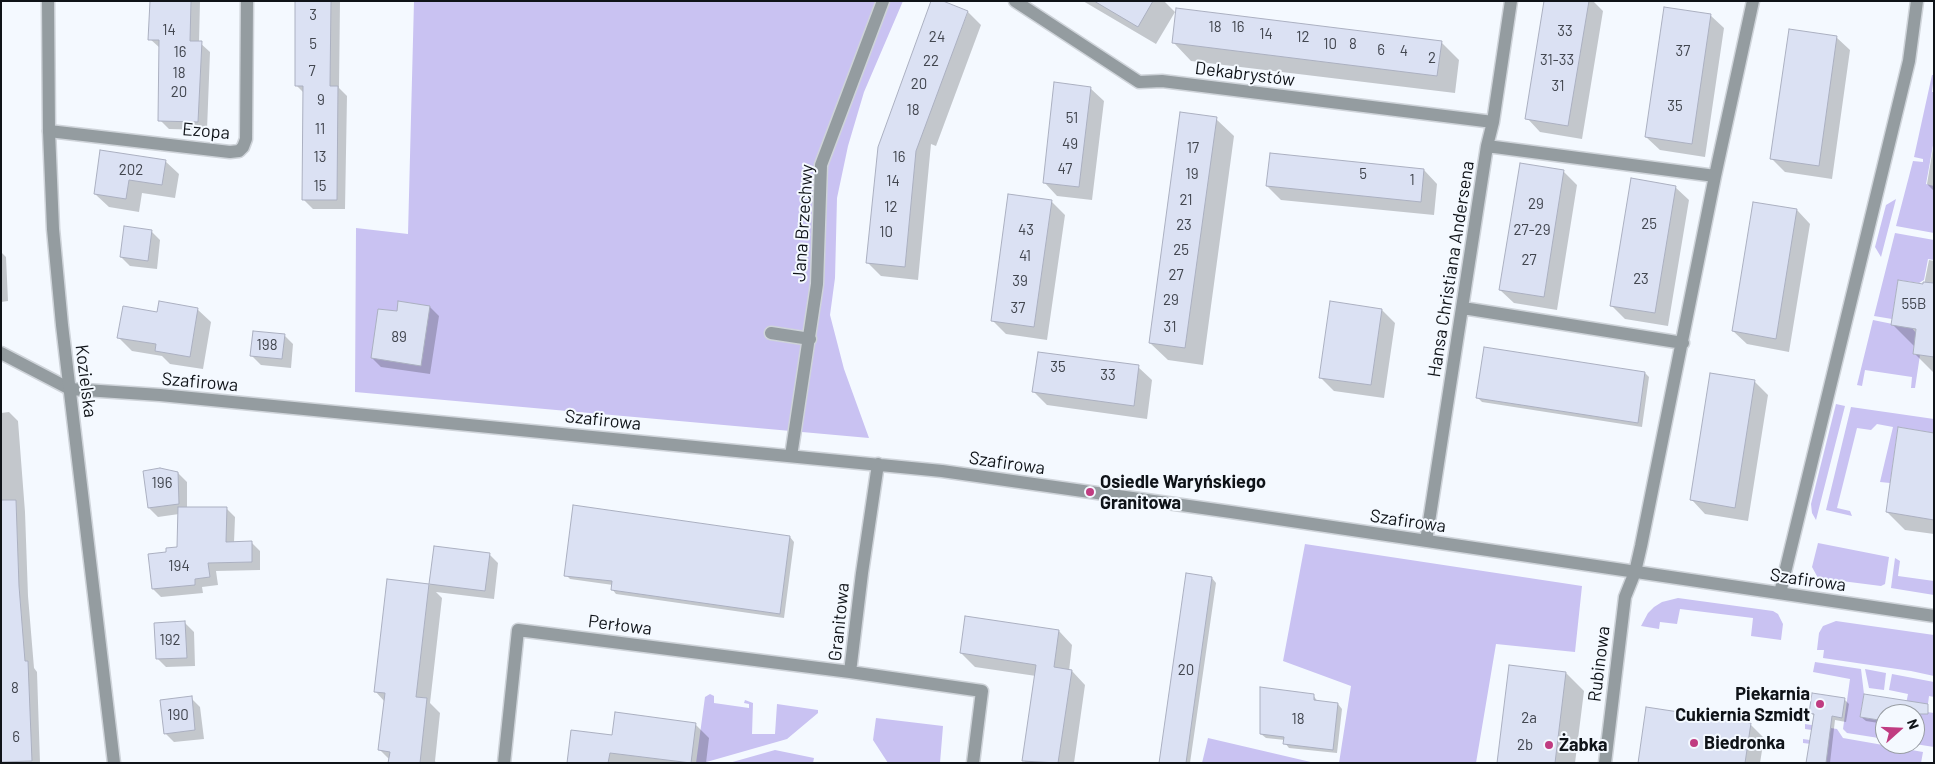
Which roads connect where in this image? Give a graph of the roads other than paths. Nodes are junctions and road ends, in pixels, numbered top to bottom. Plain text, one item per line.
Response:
1 (48, 1) edge
2 (247, 1) edge
3 (883, 1) edge
4 (1015, 1) edge
5 (1510, 1) edge
6 (1753, 1) edge
7 (1917, 1) edge
8 (1493, 122) junction
9 (49, 131) junction
10 (1487, 146) junction
11 (1716, 176) junction
12 (1463, 308) junction
13 (771, 333) dead end
14 (810, 339) junction
15 (1683, 343) junction
16 (1, 353) edge
17 (70, 389) junction
18 (791, 456) junction
19 (878, 464) junction
20 (1426, 541) junction
21 (1635, 572) junction
22 (1780, 594) junction
23 (1934, 616) edge
24 (850, 672) junction
25 (114, 763) edge
26 (504, 763) edge
27 (973, 763) edge
28 (1605, 763) edge

1 - 9 street, Kozielska
2 - 9 street, Ezopa
3 - 14 street, Jana Brzechwy
4 - 8 street, Dekabrystów
5 - 8 street, Hansa Christiana Andersena
6 - 11 street, Rubinowa
7 - 22 street
8 - 10 street, Hansa Christiana Andersena
9 - 17 street, Kozielska
10 - 11 street
10 - 12 street, Hansa Christiana Andersena
11 - 15 street, Rubinowa
12 - 15 street
12 - 20 street, Hansa Christiana Andersena
13 - 14 street
14 - 18 street, Jana Brzechwy
15 - 21 street, Rubinowa
16 - 17 street
17 - 18 street, Szafirowa
17 - 25 street, Kozielska
18 - 19 street, Szafirowa
19 - 20 street, Szafirowa
19 - 24 street, Granitowa
20 - 21 street, Szafirowa
21 - 22 street, Szafirowa
21 - 28 street, Rubinowa
22 - 23 street, Szafirowa
24 - 26 street, Perłowa
24 - 27 street, Granitowa

